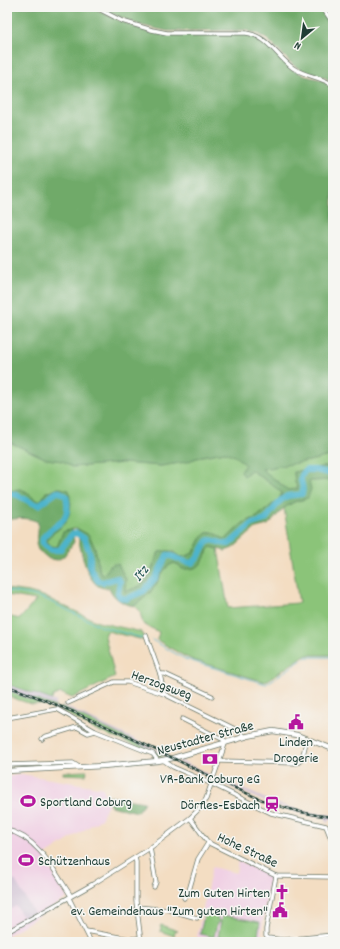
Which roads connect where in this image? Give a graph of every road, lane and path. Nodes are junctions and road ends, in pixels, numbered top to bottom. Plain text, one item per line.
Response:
1 (95, 7) edge
2 (322, 7) edge
3 (333, 23) edge
4 (333, 85) edge
5 (146, 635) dead end
6 (160, 674) junction
7 (164, 694) junction
8 (212, 696) dead end
9 (68, 703) dead end
10 (7, 718) edge
11 (182, 719) dead end
12 (95, 731) junction
13 (245, 737) junction
14 (307, 738) junction
15 (42, 739) dead end
16 (227, 743) junction
17 (333, 749) edge
18 (160, 761) junction
19 (220, 761) junction
20 (7, 765) edge
21 (79, 767) junction
22 (7, 770) edge
23 (212, 784) junction
24 (190, 818) junction
25 (7, 830) edge
26 (208, 843) junction
27 (150, 848) junction
28 (134, 858) junction
29 (276, 876) junction
30 (333, 877) edge
31 (154, 887) dead end
32 (70, 897) junction
33 (184, 898) dead end
34 (137, 907) junction
35 (197, 918) dead end
36 (86, 931) junction
37 (7, 932) edge
38 (332, 935) edge
39 (318, 936) junction
40 (140, 940) edge
41 (284, 941) edge
42 (91, 942) edge
43 (318, 942) edge

1 - 4 street
2 - 3 street
5 - 6 street
6 - 7 street
6 - 8 street
7 - 9 street, Herzogsweg
7 - 13 street, Herzogsweg
10 - 12 street
11 - 16 street
12 - 15 street
12 - 18 street
13 - 14 street, Neustadter Straße
13 - 16 street, Neustadter Straße
14 - 17 street, Neustadter Straße
14 - 19 street
16 - 18 street, Neustadter Straße
16 - 19 street
18 - 21 street, Neustadter Straße
18 - 23 street
19 - 23 street
20 - 21 street
21 - 22 street, Neustadter Straße
23 - 24 street
23 - 30 street
24 - 26 street, Hohe Straße
24 - 27 street
25 - 32 street
26 - 29 street, Hohe Straße
26 - 33 street
27 - 28 street
27 - 31 street
28 - 32 street
28 - 34 street
29 - 30 street, Hohe Straße
29 - 41 street
30 - 38 street
32 - 36 street
32 - 37 street
34 - 35 street
34 - 40 street
36 - 40 street
36 - 42 street
38 - 39 street
39 - 41 street
39 - 43 street

